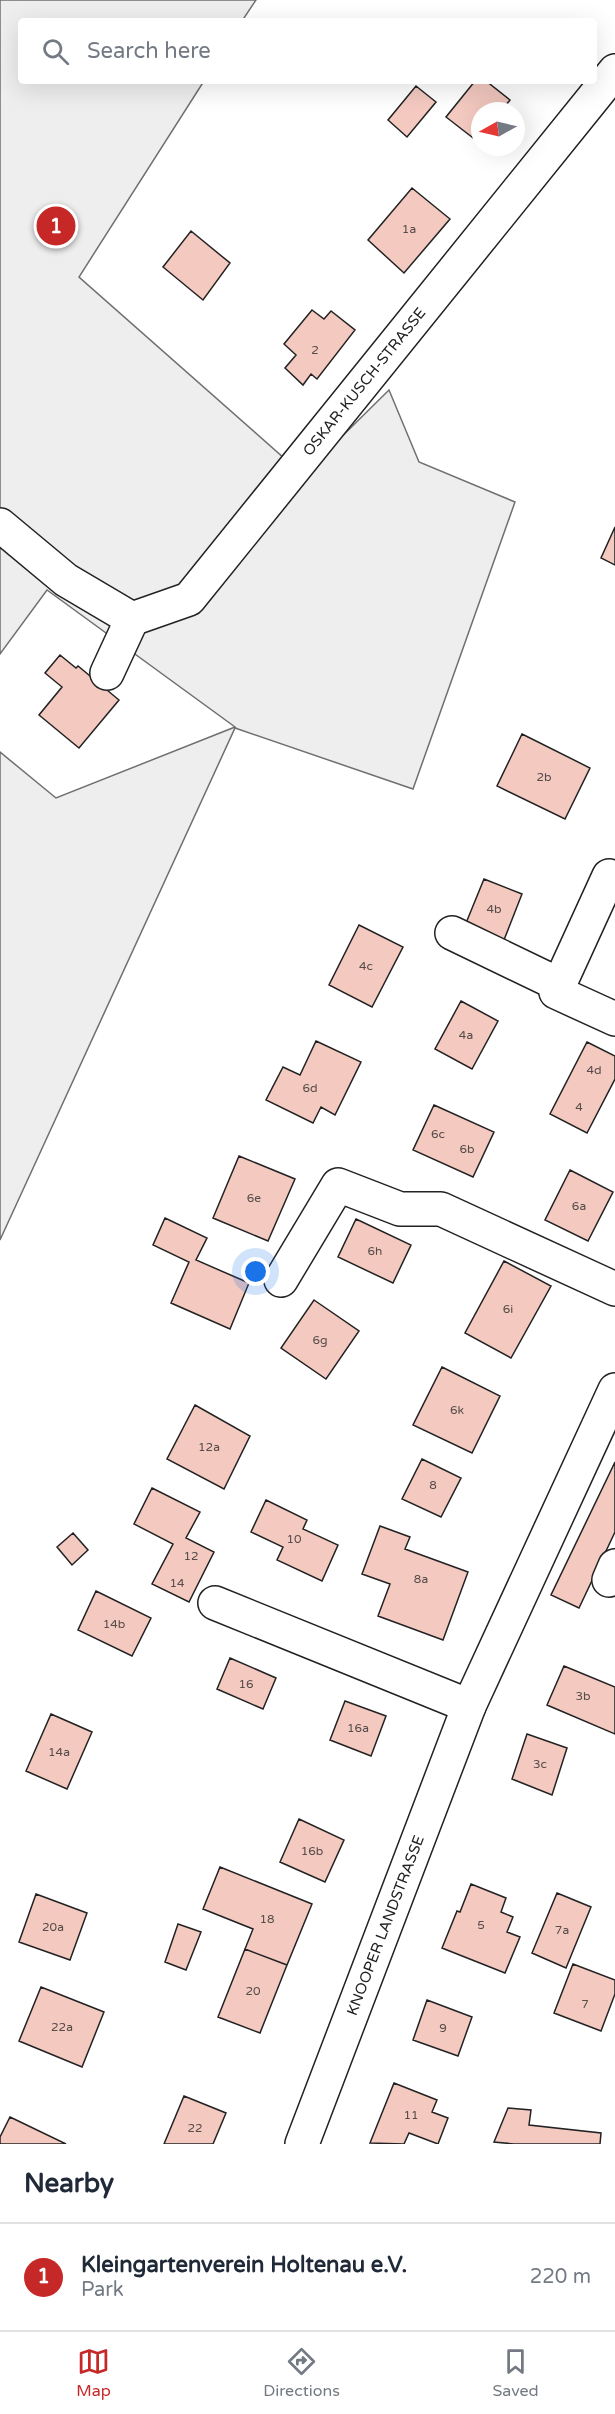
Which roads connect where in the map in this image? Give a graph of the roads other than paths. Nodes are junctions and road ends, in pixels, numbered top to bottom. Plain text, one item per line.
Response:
1 (615, 71) edge
2 (0, 525) edge
3 (132, 619) junction
4 (107, 674) dead end
5 (609, 876) dead end
6 (452, 933) dead end
7 (560, 985) junction
8 (615, 1019) edge
9 (281, 1280) dead end
10 (615, 1289) edge
11 (615, 1392) edge
12 (215, 1603) dead end
13 (470, 1706) junction
14 (302, 2144) edge

1 - 3 street, OSKAR-KUSCH-STRASSE
2 - 3 street
3 - 4 street
5 - 7 street
6 - 7 street
7 - 8 street
9 - 10 street
11 - 13 street, KNOOPER LANDSTRASSE
12 - 13 street
13 - 14 street, KNOOPER LANDSTRASSE

